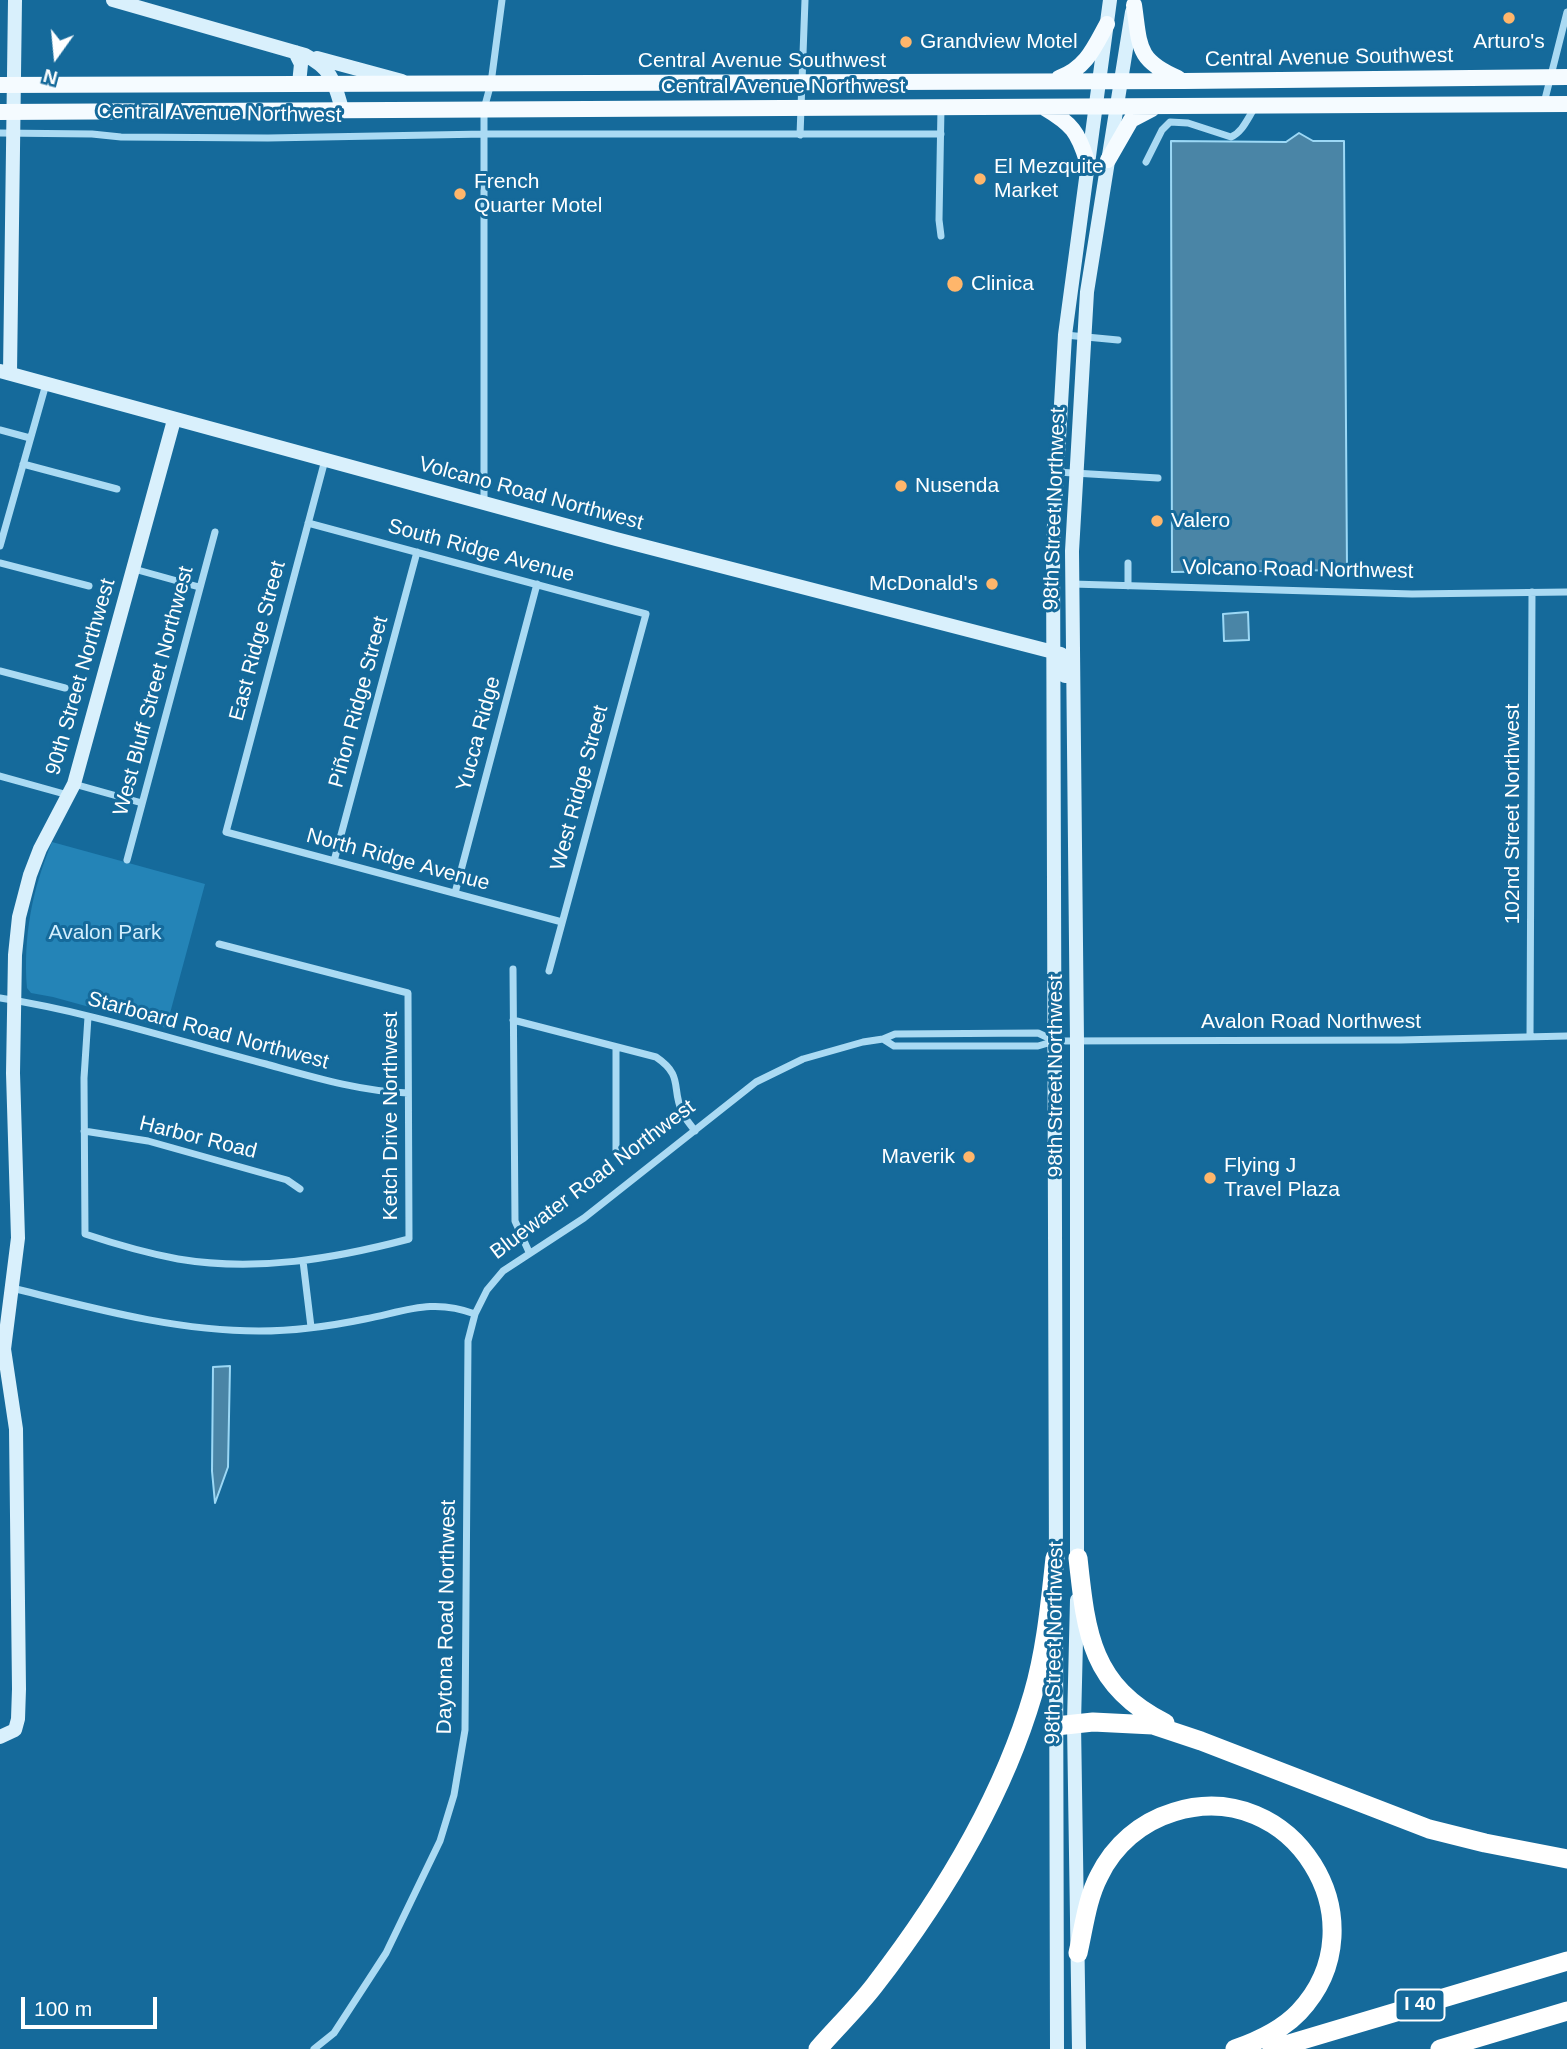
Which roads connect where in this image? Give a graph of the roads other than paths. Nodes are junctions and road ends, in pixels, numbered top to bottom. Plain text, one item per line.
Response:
1 (15, 0) edge
2 (113, 0) edge
3 (502, 0) edge
4 (805, 0) edge
5 (1110, 0) edge
6 (1134, 2) edge
7 (1567, 12) edge
8 (1107, 24) junction
9 (300, 53) junction
10 (1559, 77) edge
11 (1053, 80) junction
12 (1099, 80) junction
13 (1121, 80) junction
14 (1184, 81) junction
15 (802, 82) junction
16 (335, 83) junction
17 (411, 83) junction
18 (491, 83) junction
19 (299, 84) junction
20 (8, 85) edge
21 (1544, 104) junction
22 (1567, 104) edge
23 (1256, 105) junction
24 (1158, 106) junction
25 (941, 107) junction
26 (1043, 107) junction
27 (1096, 107) junction
28 (1118, 107) junction
29 (800, 108) junction
30 (342, 109) junction
31 (484, 109) junction
32 (8, 112) edge
33 (7, 133) edge
34 (485, 134) junction
35 (941, 134) junction
36 (800, 135) junction
37 (1108, 160) junction
38 (1087, 161) junction
39 (1146, 162) dead end
40 (941, 236) dead end
41 (1065, 335) junction
42 (1083, 338) junction
43 (1118, 340) dead end
44 (5, 372) edge
45 (46, 384) junction
46 (174, 420) junction
47 (0, 430) edge
48 (30, 438) junction
49 (325, 460) junction
50 (23, 464) junction
51 (1057, 472) junction
52 (1076, 473) junction
53 (1158, 478) dead end
54 (117, 489) dead end
55 (484, 503) junction
56 (308, 523) junction
57 (215, 532) dead end
58 (0, 546) edge
59 (417, 552) junction
60 (1059, 553) junction
61 (0, 562) edge
62 (1128, 563) dead end
63 (133, 569) junction
64 (537, 584) junction
65 (1072, 585) junction
66 (89, 586) dead end
67 (1128, 586) junction
68 (199, 587) junction
69 (1532, 592) junction
70 (1567, 592) edge
71 (646, 614) joint
72 (1072, 625) junction
73 (1053, 653) junction
74 (0, 671) edge
75 (65, 688) dead end
76 (1074, 724) junction
77 (0, 776) edge
78 (71, 789) junction
79 (142, 803) junction
80 (226, 832) joint
81 (127, 860) dead end
82 (334, 860) junction
83 (455, 893) junction
84 (562, 922) junction
85 (219, 944) dead end
86 (513, 969) dead end
87 (549, 971) dead end
88 (7, 999) edge
89 (88, 1017) junction
90 (513, 1020) junction
91 (1567, 1036) edge
92 (1530, 1037) junction
93 (883, 1039) junction
94 (1055, 1041) junction
95 (1077, 1041) junction
96 (616, 1047) junction
97 (408, 1093) junction
98 (84, 1131) junction
99 (695, 1131) junction
100 (616, 1155) dead end
101 (300, 1189) dead end
102 (529, 1252) junction
103 (303, 1261) junction
104 (6, 1287) edge
105 (475, 1314) junction
106 (311, 1327) junction
107 (1055, 1558) junction
108 (1078, 1559) junction
109 (1065, 1725) junction
110 (5, 1735) edge
111 (1200, 1741) junction
112 (1567, 1859) edge
113 (1078, 1953) junction
114 (1567, 1961) edge
115 (1567, 2011) edge
116 (314, 2049) edge
117 (818, 2049) edge
118 (1057, 2049) edge
119 (1079, 2049) edge
120 (1235, 2049) edge
121 (1272, 2049) edge
122 (1440, 2049) edge

1 - 20 main road
2 - 9 main road
3 - 18 street
4 - 15 street
5 - 8 main road, 98th Street Northwest
6 - 13 main road, 98th Street Northwest
6 - 14 main road
7 - 10 street
8 - 11 main road
8 - 12 main road, 98th Street Northwest
9 - 16 main road
9 - 17 main road
9 - 19 main road
10 - 14 main road, Central Avenue Southwest
10 - 21 street
11 - 12 main road, Central Avenue Southwest
11 - 15 main road, Central Avenue Southwest
12 - 13 main road, Central Avenue Southwest
12 - 27 main road, 98th Street Northwest
13 - 14 main road, Central Avenue Southwest
13 - 28 main road, 98th Street Northwest
15 - 18 main road, Central Avenue Southwest
15 - 29 street
16 - 17 main road, Central Avenue Southwest
16 - 19 main road, Central Avenue Southwest
16 - 30 main road
17 - 18 main road, Central Avenue Southwest
18 - 31 street
19 - 20 main road, Central Avenue Southwest
20 - 32 main road
21 - 22 main road, Central Avenue Northwest
21 - 23 main road, Central Avenue Northwest
23 - 24 main road, Central Avenue Northwest
23 - 39 street
24 - 28 main road, Central Avenue Northwest
24 - 37 main road
25 - 26 main road, Central Avenue Northwest
25 - 29 main road, Central Avenue Northwest
25 - 35 street
26 - 27 main road, Central Avenue Northwest
26 - 38 main road
27 - 28 main road, Central Avenue Northwest
27 - 38 main road, 98th Street Northwest
28 - 37 main road, 98th Street Northwest
29 - 31 main road, Central Avenue Northwest
29 - 36 street
30 - 31 main road, Central Avenue Northwest
30 - 32 main road, Central Avenue Northwest
31 - 34 street
32 - 33 main road
33 - 34 street, Central Avenue Northwest
33 - 44 main road
34 - 36 street, Central Avenue Northwest
34 - 55 street
35 - 36 street, Central Avenue Northwest
35 - 40 street
37 - 42 main road, 98th Street Northwest
38 - 41 main road, 98th Street Northwest
41 - 42 street
41 - 51 main road, 98th Street Northwest
42 - 43 street
42 - 52 main road, 98th Street Northwest
44 - 45 main road, Volcano Road Northwest
45 - 46 main road, Volcano Road Northwest
45 - 48 street
46 - 49 main road, Volcano Road Northwest
46 - 63 main road, 90th Street Northwest
47 - 48 street
48 - 50 street
49 - 55 main road, Volcano Road Northwest
49 - 56 street, East Ridge Street
50 - 54 street
50 - 58 street
51 - 52 street
51 - 60 main road, 98th Street Northwest
52 - 53 street
52 - 65 main road, 98th Street Northwest
55 - 73 main road, Volcano Road Northwest
56 - 59 street, South Ridge Avenue
56 - 80 street, East Ridge Street
57 - 68 street, West Bluff Street Northwest
59 - 64 street, South Ridge Avenue
59 - 82 street, Piñon Ridge Street
60 - 65 street
60 - 72 main road
60 - 73 main road, 98th Street Northwest
61 - 66 street
62 - 67 street
63 - 68 street
63 - 78 main road, 90th Street Northwest
64 - 71 street, South Ridge Avenue
64 - 83 street, Yucca Ridge
65 - 67 street, Volcano Road Northwest
65 - 72 main road, 98th Street Northwest
67 - 69 street, Volcano Road Northwest
68 - 79 street, West Bluff Street Northwest
69 - 70 street, Volcano Road Northwest
69 - 92 street, 102nd Street Northwest
71 - 84 street, West Ridge Street
72 - 76 main road, 98th Street Northwest
73 - 76 main road
73 - 94 main road, 98th Street Northwest
74 - 75 street
76 - 95 main road, 98th Street Northwest
77 - 78 street
78 - 79 street
78 - 88 main road, 90th Street Northwest
79 - 81 street, West Bluff Street Northwest
80 - 82 street, North Ridge Avenue
82 - 83 street, North Ridge Avenue
83 - 84 street, North Ridge Avenue
84 - 87 street, West Ridge Street
85 - 97 street, Ketch Drive Northwest
86 - 90 street
88 - 89 street, Starboard Road Northwest
88 - 104 main road, 90th Street Northwest
89 - 97 street, Starboard Road Northwest
89 - 98 street
90 - 96 street
90 - 102 street
91 - 92 street, Avalon Road Northwest
92 - 95 street, Avalon Road Northwest
93 - 94 street, Bluewater Road Northwest
93 - 94 street, Bluewater Road Northwest
93 - 99 street, Bluewater Road Northwest
94 - 95 street, Avalon Road Northwest
94 - 107 main road, 98th Street Northwest
95 - 108 main road, 98th Street Northwest
96 - 99 street
96 - 100 street
97 - 103 street, Ketch Drive Northwest
98 - 101 street, Harbor Road
98 - 103 street
99 - 102 street, Bluewater Road Northwest
102 - 105 street, Bluewater Road Northwest
103 - 106 street
104 - 106 street
104 - 110 main road, 90th Street Northwest
105 - 106 street
105 - 116 street, Daytona Road Northwest
107 - 109 main road, 98th Street Northwest
107 - 117 highway
108 - 109 main road, 98th Street Northwest
108 - 111 highway
109 - 111 highway
109 - 113 main road, 98th Street Northwest
109 - 118 main road, 98th Street Northwest
111 - 112 highway
113 - 119 main road, 98th Street Northwest
113 - 120 highway
114 - 121 highway, I 40
115 - 122 highway, I 40

